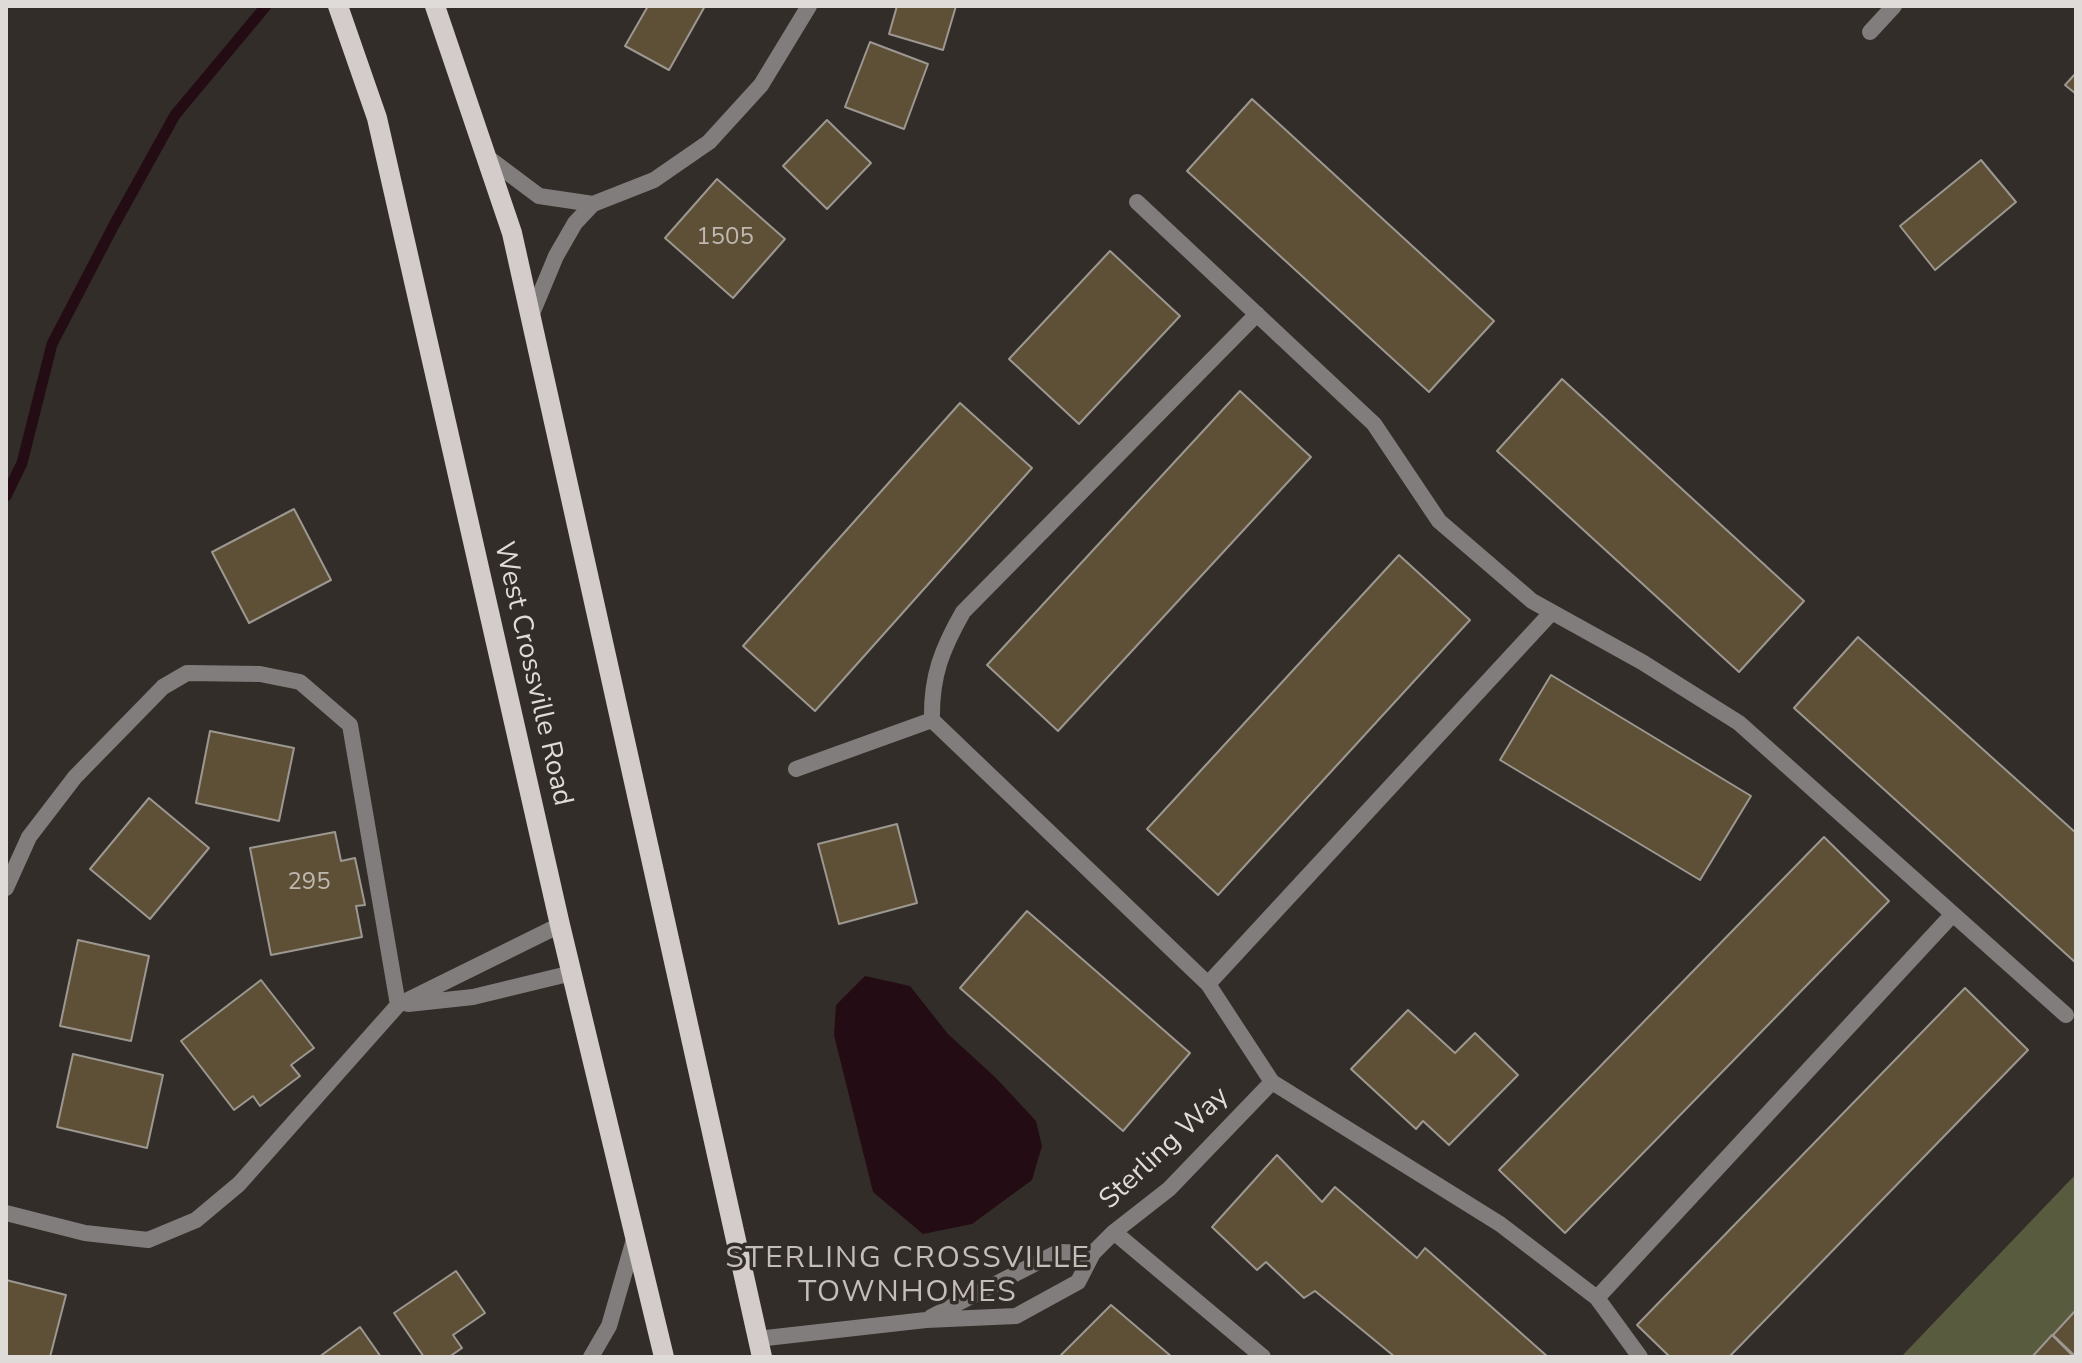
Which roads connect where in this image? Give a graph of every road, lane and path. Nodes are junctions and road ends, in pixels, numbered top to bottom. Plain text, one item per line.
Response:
1 (338, 6) edge
2 (435, 6) edge
3 (809, 6) edge
4 (1894, 6) edge
5 (1870, 32) dead end
6 (487, 157) junction
7 (1137, 202) dead end
8 (593, 204) junction
9 (1257, 314) junction
10 (531, 316) junction
11 (1552, 612) junction
12 (932, 720) junction
13 (796, 769) dead end
14 (6, 888) edge
15 (1953, 914) junction
16 (560, 925) junction
17 (572, 973) junction
18 (1208, 984) junction
19 (398, 1005) junction
20 (2066, 1015) dead end
21 (1272, 1082) junction
22 (6, 1213) edge
23 (1114, 1232) junction
24 (636, 1234) junction
25 (1093, 1253) junction
26 (1597, 1298) junction
27 (926, 1320) junction
28 (759, 1348) edge
29 (591, 1357) edge
30 (664, 1357) edge
31 (1263, 1357) edge
32 (1640, 1357) edge

1 - 16 main road, West Crossville Road
2 - 6 main road
3 - 8 street
4 - 5 street
6 - 8 street
6 - 10 main road
7 - 9 street
8 - 10 street
9 - 11 street
9 - 12 street
10 - 28 main road
11 - 15 street
11 - 18 street
12 - 13 street
12 - 18 street
14 - 19 street
15 - 20 street
15 - 26 street
16 - 17 main road, West Crossville Road
16 - 19 street
17 - 19 street
17 - 24 main road, West Crossville Road
18 - 21 street
19 - 22 street
21 - 23 street, Sterling Way
21 - 26 street
23 - 25 street, Sterling Way
23 - 31 street
24 - 29 street
24 - 30 main road, West Crossville Road
25 - 27 street, Sterling Way
25 - 27 street, Sterling Way
26 - 32 street
27 - 28 street, Sterling Way

